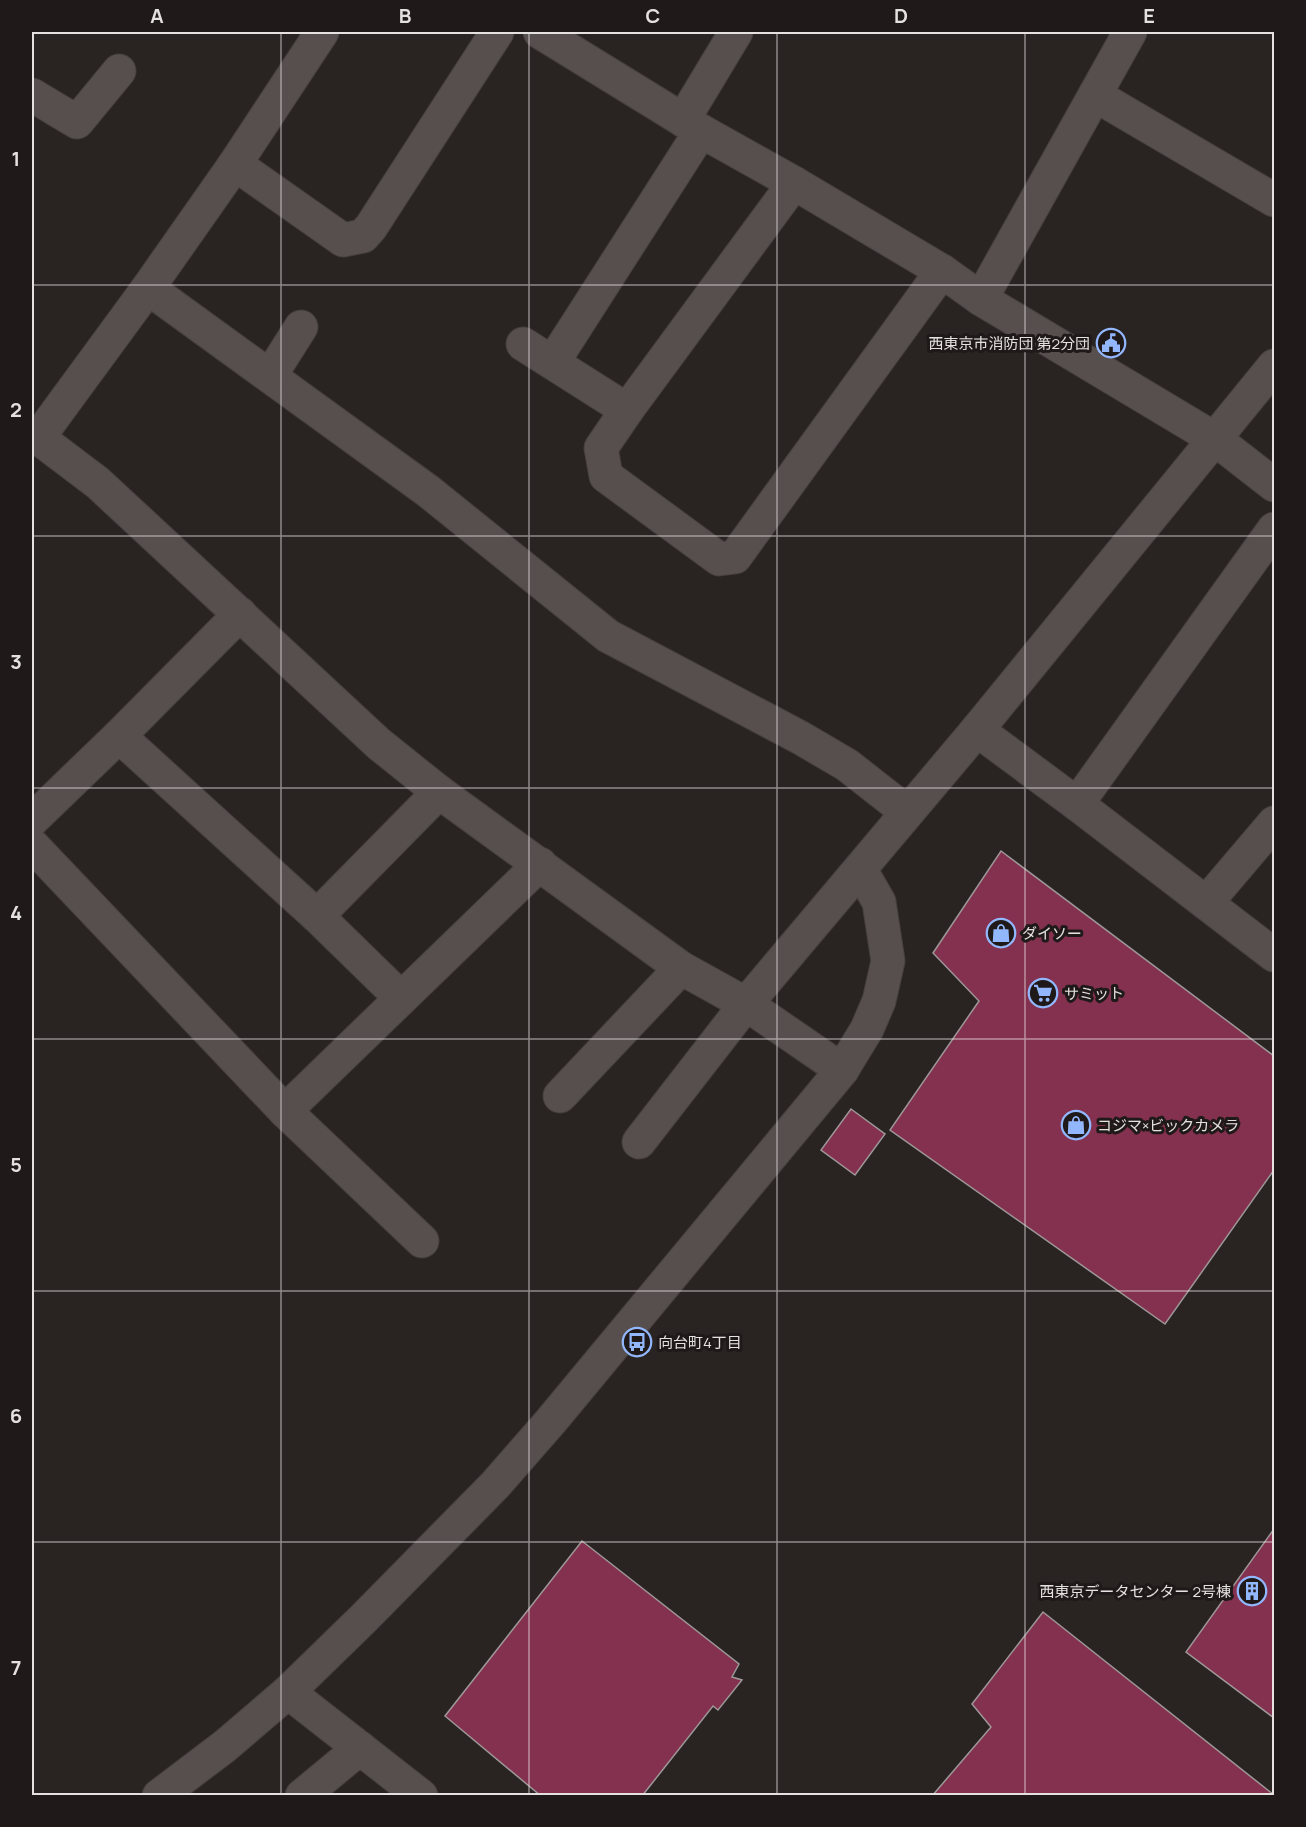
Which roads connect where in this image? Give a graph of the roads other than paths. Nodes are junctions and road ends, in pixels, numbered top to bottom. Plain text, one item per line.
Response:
1 (322, 32) edge
2 (497, 32) edge
3 (540, 32) edge
4 (736, 32) edge
5 (1130, 32) edge
6 (119, 71) dead end
7 (1095, 94) junction
8 (32, 95) edge
9 (692, 125) junction
10 (236, 164) junction
11 (794, 183) junction
12 (1275, 200) edge
13 (942, 271) junction
14 (148, 288) junction
15 (981, 299) junction
16 (301, 327) dead end
17 (523, 344) dead end
18 (553, 362) junction
19 (1275, 366) edge
20 (270, 376) junction
21 (627, 410) junction
22 (35, 435) edge
23 (1215, 439) junction
24 (1275, 485) edge
25 (1275, 529) edge
26 (240, 614) junction
27 (977, 730) junction
28 (119, 736) junction
29 (439, 792) junction
30 (1077, 804) junction
31 (907, 812) junction
32 (32, 820) edge
33 (1275, 823) edge
34 (32, 845) edge
35 (540, 864) junction
36 (860, 869) junction
37 (1206, 903) junction
38 (316, 916) junction
39 (1275, 955) edge
40 (681, 968) junction
41 (401, 998) junction
42 (746, 1004) junction
43 (842, 1070) junction
44 (560, 1096) dead end
45 (285, 1112) junction
46 (639, 1142) dead end
47 (422, 1241) dead end
48 (288, 1692) junction
49 (360, 1748) junction
50 (159, 1796) edge
51 (302, 1796) edge
52 (421, 1796) edge

1 - 10 street
2 - 10 street
3 - 9 street
4 - 9 street
5 - 7 street
6 - 8 street
7 - 12 street
7 - 15 street
9 - 11 street
9 - 18 street
10 - 14 street
11 - 13 street
11 - 21 street
13 - 15 street
13 - 21 street
14 - 20 street
14 - 22 street
15 - 23 street
16 - 20 street
17 - 18 street
18 - 21 street
19 - 23 street
20 - 31 street
22 - 26 street
23 - 24 street
23 - 27 street
25 - 30 street
26 - 28 street
26 - 29 street
27 - 30 street
27 - 31 street
28 - 32 street
28 - 38 street
29 - 35 street
29 - 38 street
30 - 37 street
31 - 36 street
33 - 37 street
34 - 45 street
35 - 40 street
35 - 41 street
36 - 42 street
36 - 43 street
37 - 39 street
38 - 41 street
40 - 42 street
40 - 44 street
41 - 45 street
42 - 43 street
42 - 46 street
43 - 48 street
45 - 47 street
48 - 49 street
48 - 50 street
49 - 51 street
49 - 52 street

